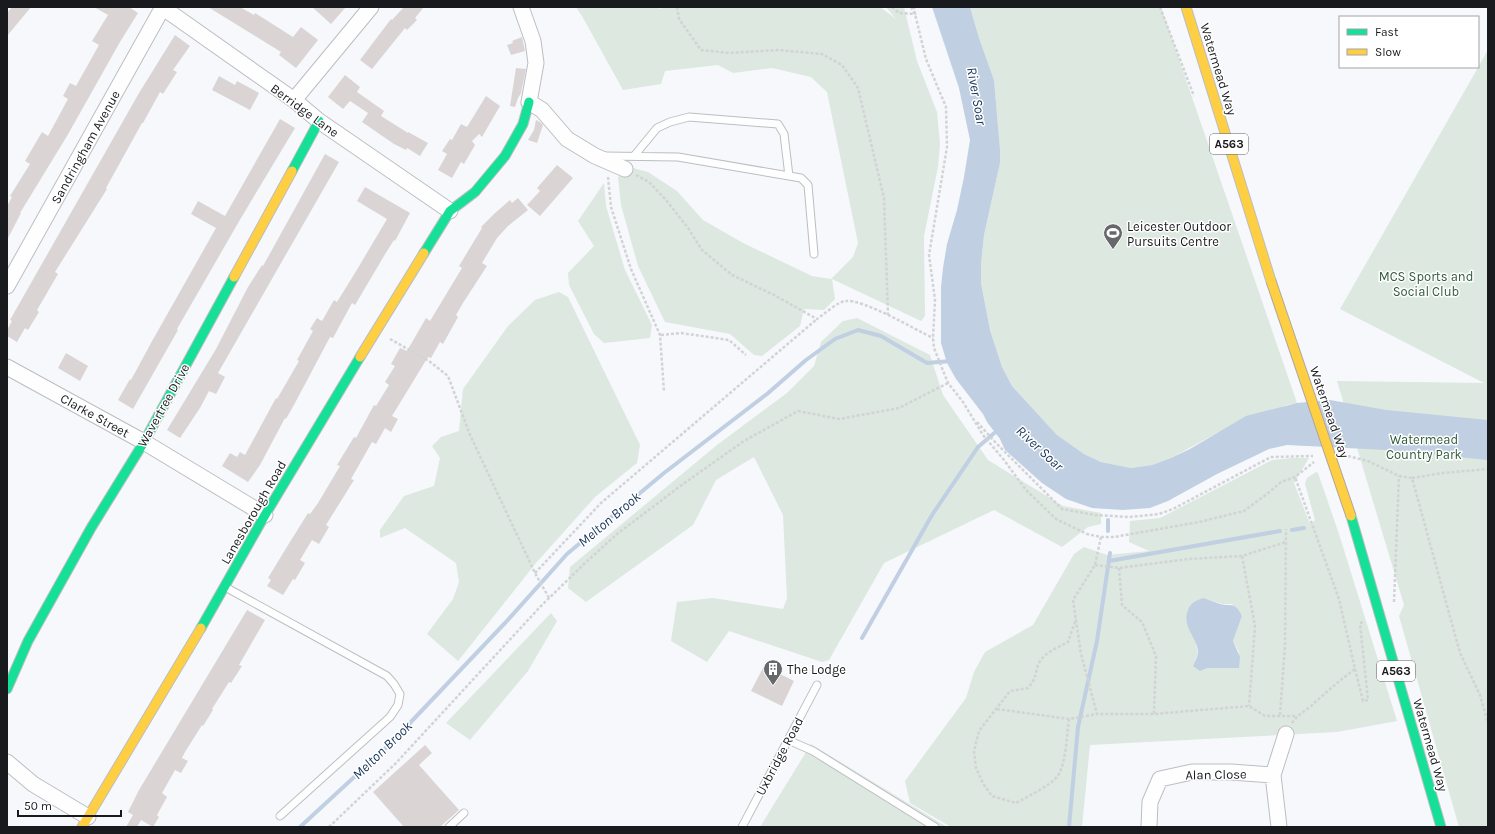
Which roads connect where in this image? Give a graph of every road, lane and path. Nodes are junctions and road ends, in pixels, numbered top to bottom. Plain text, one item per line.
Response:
1 (162, 7) edge
2 (371, 7) edge
3 (521, 7) edge
4 (676, 7) edge
5 (892, 7) edge
6 (911, 7) edge
7 (914, 7) edge
8 (1160, 7) edge
9 (1186, 7) edge
10 (914, 14) junction
11 (1194, 97) dead end
12 (294, 100) junction
13 (529, 102) junction
14 (318, 121) junction
15 (634, 156) junction
16 (601, 159) junction
17 (625, 169) joint
18 (789, 176) junction
19 (450, 211) junction
20 (814, 254) dead end
21 (7, 286) edge
22 (888, 315) junction
23 (817, 319) junction
24 (376, 330) junction
25 (660, 334) junction
26 (933, 338) junction
27 (746, 355) dead end
28 (7, 367) edge
29 (948, 383) junction
30 (664, 391) dead end
31 (972, 416) junction
32 (144, 442) junction
33 (1342, 456) dead end
34 (1488, 469) edge
35 (1399, 476) junction
36 (1295, 477) junction
37 (1412, 478) junction
38 (265, 514) junction
39 (1286, 529) dead end
40 (1101, 537) junction
41 (1286, 542) junction
42 (1242, 556) junction
43 (1095, 565) junction
44 (1119, 568) junction
45 (534, 573) junction
46 (225, 587) junction
47 (549, 598) junction
48 (1378, 609) junction
49 (1076, 617) junction
50 (1355, 669) junction
51 (817, 685) dead end
52 (7, 688) edge
53 (1249, 706) junction
54 (996, 709) junction
55 (1097, 714) junction
56 (1154, 714) junction
57 (1280, 715) junction
58 (1296, 716) junction
59 (1068, 719) junction
60 (1488, 723) edge
61 (1286, 734) joint
62 (788, 740) junction
63 (7, 762) edge
64 (1274, 775) junction
65 (464, 814) dead end
66 (280, 816) dead end
67 (85, 822) edge
68 (329, 827) edge
69 (449, 827) edge
70 (742, 827) edge
71 (936, 827) edge
72 (1149, 827) edge
73 (1279, 827) edge
74 (1441, 827) edge

1 - 12 street, Berridge Lane
1 - 21 street, Sandringham Avenue
2 - 12 street
3 - 13 street
4 - 22 path
5 - 10 path
6 - 10 path
7 - 10 path
8 - 11 path
9 - 48 main road, Watermead Way / A563, bridge
10 - 26 path
12 - 14 street, Berridge Lane
13 - 16 street
13 - 19 main road
14 - 19 street, Berridge Lane
14 - 32 main road, Wavertree Drive
15 - 16 lane
15 - 18 lane
15 - 18 lane
16 - 17 street
16 - 25 path
17 - 23 path
18 - 20 lane
19 - 24 main road, Lanesborough Road
22 - 23 path
22 - 26 path
23 - 45 path
24 - 38 main road, Lanesborough Road
24 - 45 path
25 - 27 path
25 - 30 path
26 - 29 path
28 - 32 street, Clarke Street
29 - 31 path
29 - 47 path
31 - 36 path
31 - 40 path
32 - 38 street, Clarke Street
32 - 52 main road, Wavertree Drive
33 - 35 path
34 - 37 path
35 - 37 path
35 - 48 path
36 - 40 path
36 - 50 path
37 - 60 path
38 - 46 main road, Lanesborough Road
39 - 41 path
40 - 43 path
41 - 42 path
41 - 57 path
42 - 44 path
42 - 53 path
43 - 44 path
43 - 49 path
44 - 56 path
45 - 47 path
46 - 66 lane
46 - 67 main road, Lanesborough Road
47 - 68 path
48 - 50 path
48 - 74 main road, Watermead Way / A563
49 - 54 path
49 - 55 path
50 - 58 path
51 - 62 lane, Uxbridge Road
53 - 56 path
53 - 57 path
54 - 59 path
54 - 59 path
55 - 56 path
55 - 59 path
57 - 58 path
58 - 61 path
61 - 64 street
62 - 70 lane, Uxbridge Road
62 - 71 lane
63 - 67 street
64 - 72 street, Alan Close
64 - 73 street
65 - 69 lane

